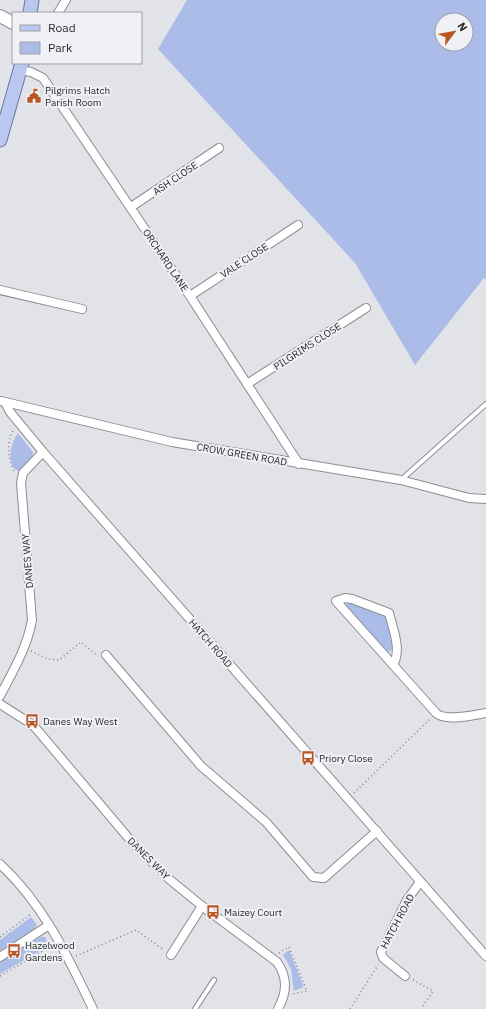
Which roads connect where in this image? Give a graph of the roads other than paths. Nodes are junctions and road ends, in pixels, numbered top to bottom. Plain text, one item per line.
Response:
1 (32, 0) edge
2 (66, 0) edge
3 (30, 12) edge
4 (59, 12) edge
5 (0, 16) edge
6 (12, 22) edge
7 (24, 65) edge
8 (0, 140) edge
9 (219, 148) dead end
10 (131, 207) junction
11 (298, 225) dead end
12 (0, 290) edge
13 (190, 296) junction
14 (366, 308) dead end
15 (82, 309) dead end
16 (248, 384) junction
17 (2, 401) edge
18 (486, 404) edge
19 (43, 452) junction
20 (299, 464) junction
21 (401, 480) junction
22 (486, 499) edge
23 (106, 655) road end
24 (393, 665) junction
25 (0, 696) edge
26 (0, 704) edge
27 (486, 713) edge
28 (377, 831) junction
29 (0, 864) edge
30 (420, 882) junction
31 (202, 906) junction
32 (49, 925) junction
33 (171, 954) road end
34 (486, 956) edge
35 (0, 957) edge
36 (405, 976) road end
37 (214, 980) dead end
38 (93, 1009) edge
39 (195, 1009) edge
40 (278, 1009) edge

1 - 3 main road
2 - 4 street
5 - 6 street
7 - 8 main road
7 - 10 street, ORCHARD LANE
9 - 10 street, ASH CLOSE
10 - 13 street, ORCHARD LANE
11 - 13 street, VALE CLOSE
12 - 15 street
13 - 16 street, ORCHARD LANE
14 - 16 street, PILGRIMS CLOSE
16 - 20 street, ORCHARD LANE
17 - 19 street, HATCH ROAD
17 - 20 street, CROW GREEN ROAD
18 - 21 lane
19 - 25 street, DANES WAY
19 - 28 street, HATCH ROAD
20 - 21 street, CROW GREEN ROAD
21 - 22 street, CROW GREEN ROAD
23 - 28 street
24 - 24 street
24 - 27 street
26 - 31 street, DANES WAY
28 - 30 street, HATCH ROAD
29 - 32 street
30 - 34 street, HATCH ROAD
30 - 36 street, HATCH ROAD
31 - 33 street
31 - 40 street, DANES WAY
32 - 35 street
32 - 38 street
37 - 39 lane

